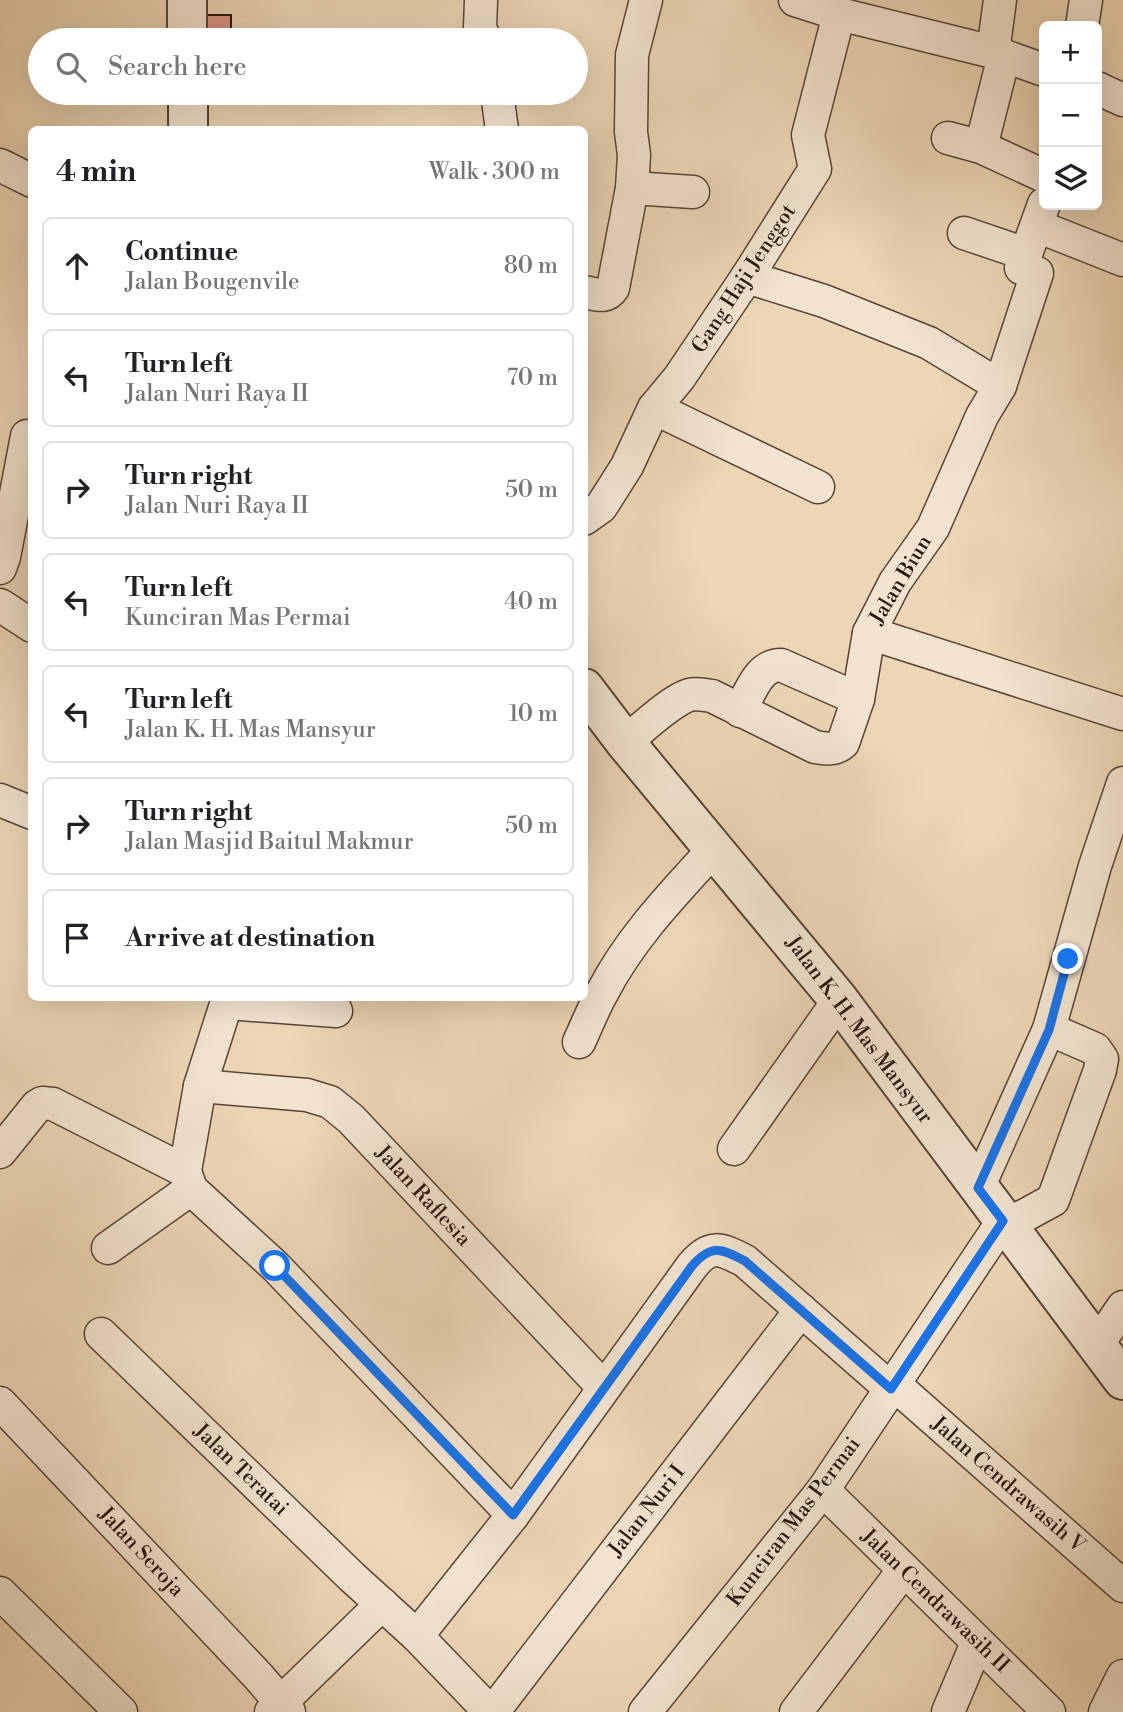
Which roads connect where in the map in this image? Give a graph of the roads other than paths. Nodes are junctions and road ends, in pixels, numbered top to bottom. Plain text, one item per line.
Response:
1 (481, 0) edge
2 (646, 0) edge
3 (795, 0) edge
4 (1000, 0) edge
5 (1086, 0) edge
6 (192, 1) edge
7 (839, 14) junction
8 (1083, 21) edge
9 (189, 28) edge
10 (480, 28) edge
11 (998, 54) junction
12 (1039, 68) edge
13 (1102, 91) edge
14 (1123, 100) edge
15 (188, 105) edge
16 (499, 105) edge
17 (188, 126) edge
18 (501, 126) edge
19 (948, 138) dead end
20 (981, 147) junction
21 (0, 165) edge
22 (1039, 174) edge
23 (28, 179) edge
24 (632, 188) junction
25 (693, 192) dead end
26 (1036, 228) edge
27 (964, 233) dead end
28 (1123, 260) edge
29 (747, 277) junction
30 (588, 293) edge
31 (1000, 386) junction
32 (654, 408) junction
33 (27, 436) dead end
34 (818, 487) dead end
35 (590, 506) edge
36 (0, 568) edge
37 (0, 605) edge
38 (28, 623) edge
39 (869, 633) junction
40 (588, 693) edge
41 (858, 699) junction
42 (740, 711) junction
43 (1123, 714) edge
44 (625, 741) junction
45 (1122, 790) edge
46 (0, 800) edge
47 (28, 811) edge
48 (715, 848) junction
49 (1109, 869) edge
50 (839, 1000) junction
51 (228, 1001) edge
52 (238, 1001) edge
53 (336, 1011) dead end
54 (1049, 1030) junction
55 (579, 1042) dead end
56 (200, 1087) junction
57 (734, 1149) dead end
58 (0, 1152) edge
59 (188, 1180) junction
60 (978, 1188) junction
61 (1005, 1223) junction
62 (108, 1248) dead end
63 (1123, 1307) edge
64 (801, 1310) junction
65 (102, 1334) dead end
66 (1097, 1345) junction
67 (1123, 1380) edge
68 (604, 1388) junction
69 (891, 1389) junction
70 (0, 1403) edge
71 (823, 1490) junction
72 (513, 1515) junction
73 (903, 1571) junction
74 (1123, 1586) edge
75 (0, 1593) edge
76 (382, 1604) junction
77 (416, 1636) junction
78 (977, 1643) junction
79 (1123, 1676) edge
80 (280, 1709) edge
81 (121, 1712) edge
82 (491, 1712) edge
83 (645, 1712) edge
84 (796, 1712) edge
85 (948, 1712) edge
86 (1049, 1712) edge
87 (1105, 1712) edge

1 - 10 street
2 - 24 street
3 - 7 street
4 - 11 street
5 - 8 street
6 - 9 street
7 - 11 street
7 - 29 street, Gang Haji Jenggot
11 - 12 street
11 - 20 street
13 - 14 street
15 - 17 street
16 - 18 street
19 - 20 street
20 - 22 street
21 - 23 street
24 - 25 street
24 - 30 street
26 - 27 street
26 - 28 street
26 - 31 street, Jalan Biun
29 - 31 street
29 - 32 street, Gang Haji Jenggot
31 - 39 street, Jalan Biun
32 - 34 street
32 - 35 street, Gang Haji Jenggot
33 - 36 street
37 - 38 street
39 - 41 street, Jalan Biun
39 - 43 street
40 - 44 street, Jalan K. H. Mas Mansyur
41 - 42 street
41 - 42 street, Jalan Biun
42 - 44 street, Jalan Biun
44 - 48 street, Jalan K. H. Mas Mansyur
45 - 49 street
46 - 47 street
48 - 50 street, Jalan K. H. Mas Mansyur
48 - 55 street
49 - 54 street
50 - 57 street
50 - 60 street, Jalan K. H. Mas Mansyur
51 - 56 street
52 - 53 street
54 - 60 street
54 - 61 street
56 - 59 street
56 - 68 street, Jalan Raflesia
58 - 59 street
59 - 62 street
59 - 72 street
60 - 61 street, Jalan K. H. Mas Mansyur
61 - 66 street, Jalan K. H. Mas Mansyur
61 - 69 street, Kunciran Mas Permai
63 - 66 street
64 - 68 street, Jalan Cendrawasih V
64 - 69 street, Jalan Cendrawasih V
64 - 82 street, Jalan Nuri I
65 - 76 street, Jalan Teratai
66 - 67 street, Jalan K. H. Mas Mansyur
68 - 72 street, Jalan Cendrawasih V
69 - 71 street, Kunciran Mas Permai
69 - 74 street, Jalan Cendrawasih V
70 - 80 street, Jalan Seroja
71 - 73 street, Jalan Cendrawasih II
71 - 83 street, Kunciran Mas Permai
72 - 77 street, Jalan Cendrawasih V
73 - 78 street, Jalan Cendrawasih II
73 - 84 street
75 - 81 street
76 - 77 street, Jalan Teratai
76 - 80 street
77 - 82 street, Jalan Teratai
78 - 85 street
78 - 86 street, Jalan Cendrawasih II
79 - 87 street

